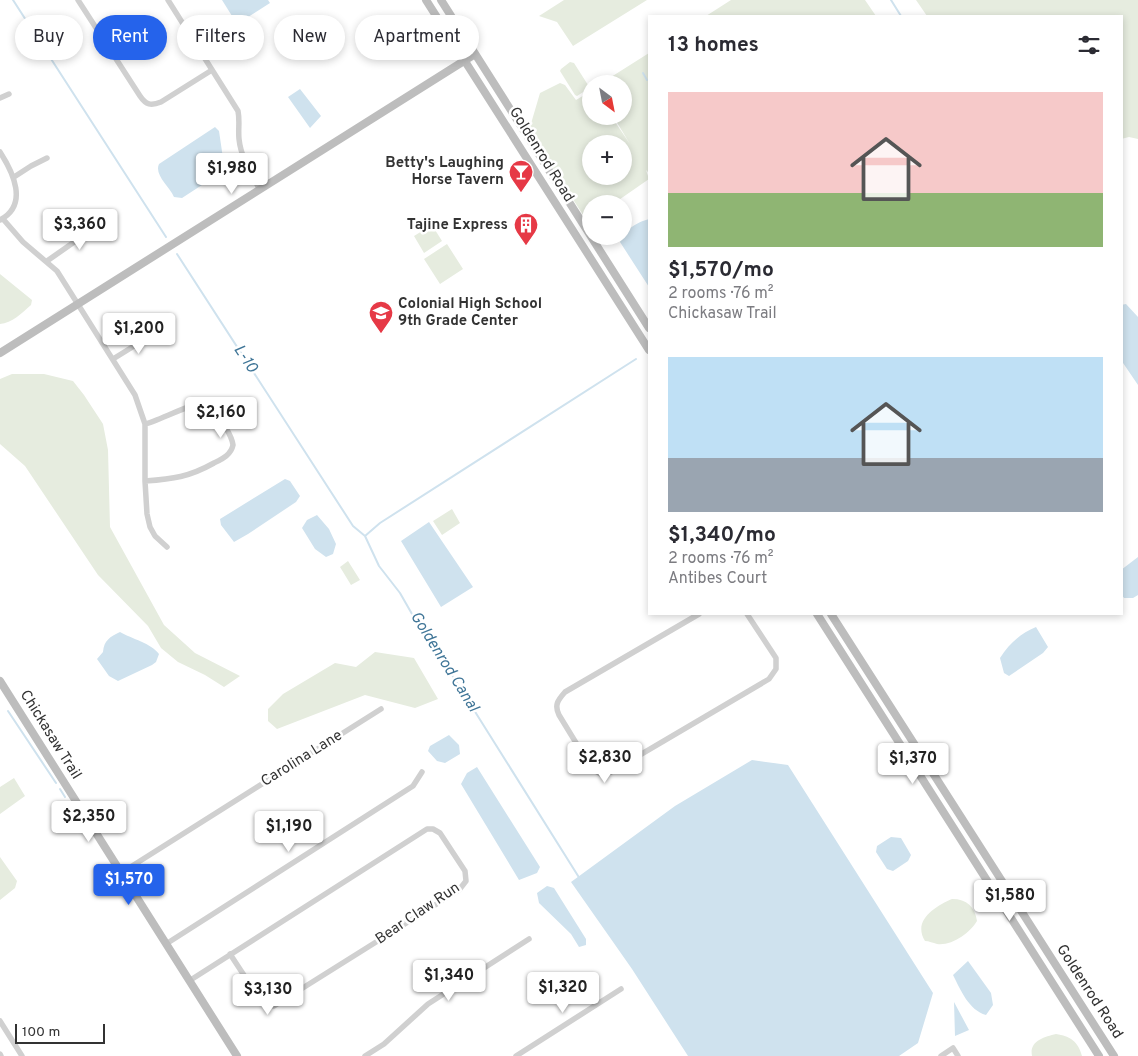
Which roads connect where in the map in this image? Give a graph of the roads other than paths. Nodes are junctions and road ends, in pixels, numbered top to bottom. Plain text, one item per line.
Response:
1 (78, 0) edge
2 (168, 0) edge
3 (426, 0) edge
4 (441, 0) edge
5 (450, 15) edge
6 (479, 60) edge
7 (465, 61) junction
8 (212, 70) junction
9 (9, 94) dead end
10 (0, 98) edge
11 (0, 152) edge
12 (47, 158) dead end
13 (14, 177) junction
14 (260, 190) junction
15 (2, 220) edge
16 (92, 223) dead end
17 (582, 225) edge
18 (576, 238) junction
19 (582, 241) edge
20 (595, 245) edge
21 (47, 261) junction
22 (78, 304) junction
23 (648, 326) edge
24 (155, 333) dead end
25 (648, 348) edge
26 (0, 353) edge
27 (113, 359) junction
28 (145, 424) junction
29 (145, 481) junction
30 (167, 547) dead end
31 (696, 615) edge
32 (748, 615) edge
33 (817, 615) edge
34 (832, 615) edge
35 (0, 681) edge
36 (381, 709) dead end
37 (422, 772) dead end
38 (121, 873) junction
39 (1003, 906) junction
40 (1021, 911) junction
41 (1015, 924) junction
42 (1034, 931) junction
43 (529, 939) dead end
44 (166, 944) junction
45 (230, 954) junction
46 (189, 981) junction
47 (621, 989) dead end
48 (0, 1021) edge
49 (22, 1056) edge
50 (236, 1056) edge
51 (365, 1056) edge
52 (516, 1056) edge
53 (941, 1056) edge
54 (958, 1056) edge
55 (1099, 1056) edge
56 (1114, 1056) edge

1 - 8 street
2 - 8 street
3 - 7 main road, Goldenrod Road
4 - 5 main road, Goldenrod Road
6 - 17 main road, Goldenrod Road
7 - 14 main road
7 - 18 main road, Goldenrod Road
8 - 14 street
9 - 10 street
11 - 13 street
12 - 13 street
13 - 15 street
14 - 22 main road
15 - 21 street
16 - 21 street
18 - 19 main road
18 - 25 main road, Goldenrod Road
20 - 23 main road, Goldenrod Road
21 - 22 street
22 - 26 main road
22 - 27 street
24 - 27 street
27 - 28 street
28 - 29 street
28 - 29 street
29 - 30 street
31 - 32 street
33 - 39 main road, Goldenrod Road
34 - 40 main road, Goldenrod Road
35 - 38 main road, Chickasaw Trail
36 - 38 street, Carolina Lane
37 - 44 street
38 - 44 main road, Chickasaw Trail
39 - 40 main road
39 - 41 main road, Goldenrod Road
40 - 42 main road, Goldenrod Road
41 - 42 main road
41 - 55 main road, Goldenrod Road
42 - 56 main road, Goldenrod Road
43 - 51 street
44 - 46 main road, Chickasaw Trail
45 - 45 street, Bear Claw Run
45 - 46 street, Bear Claw Run
46 - 50 main road, Chickasaw Trail
47 - 52 street
48 - 49 street
53 - 54 street

